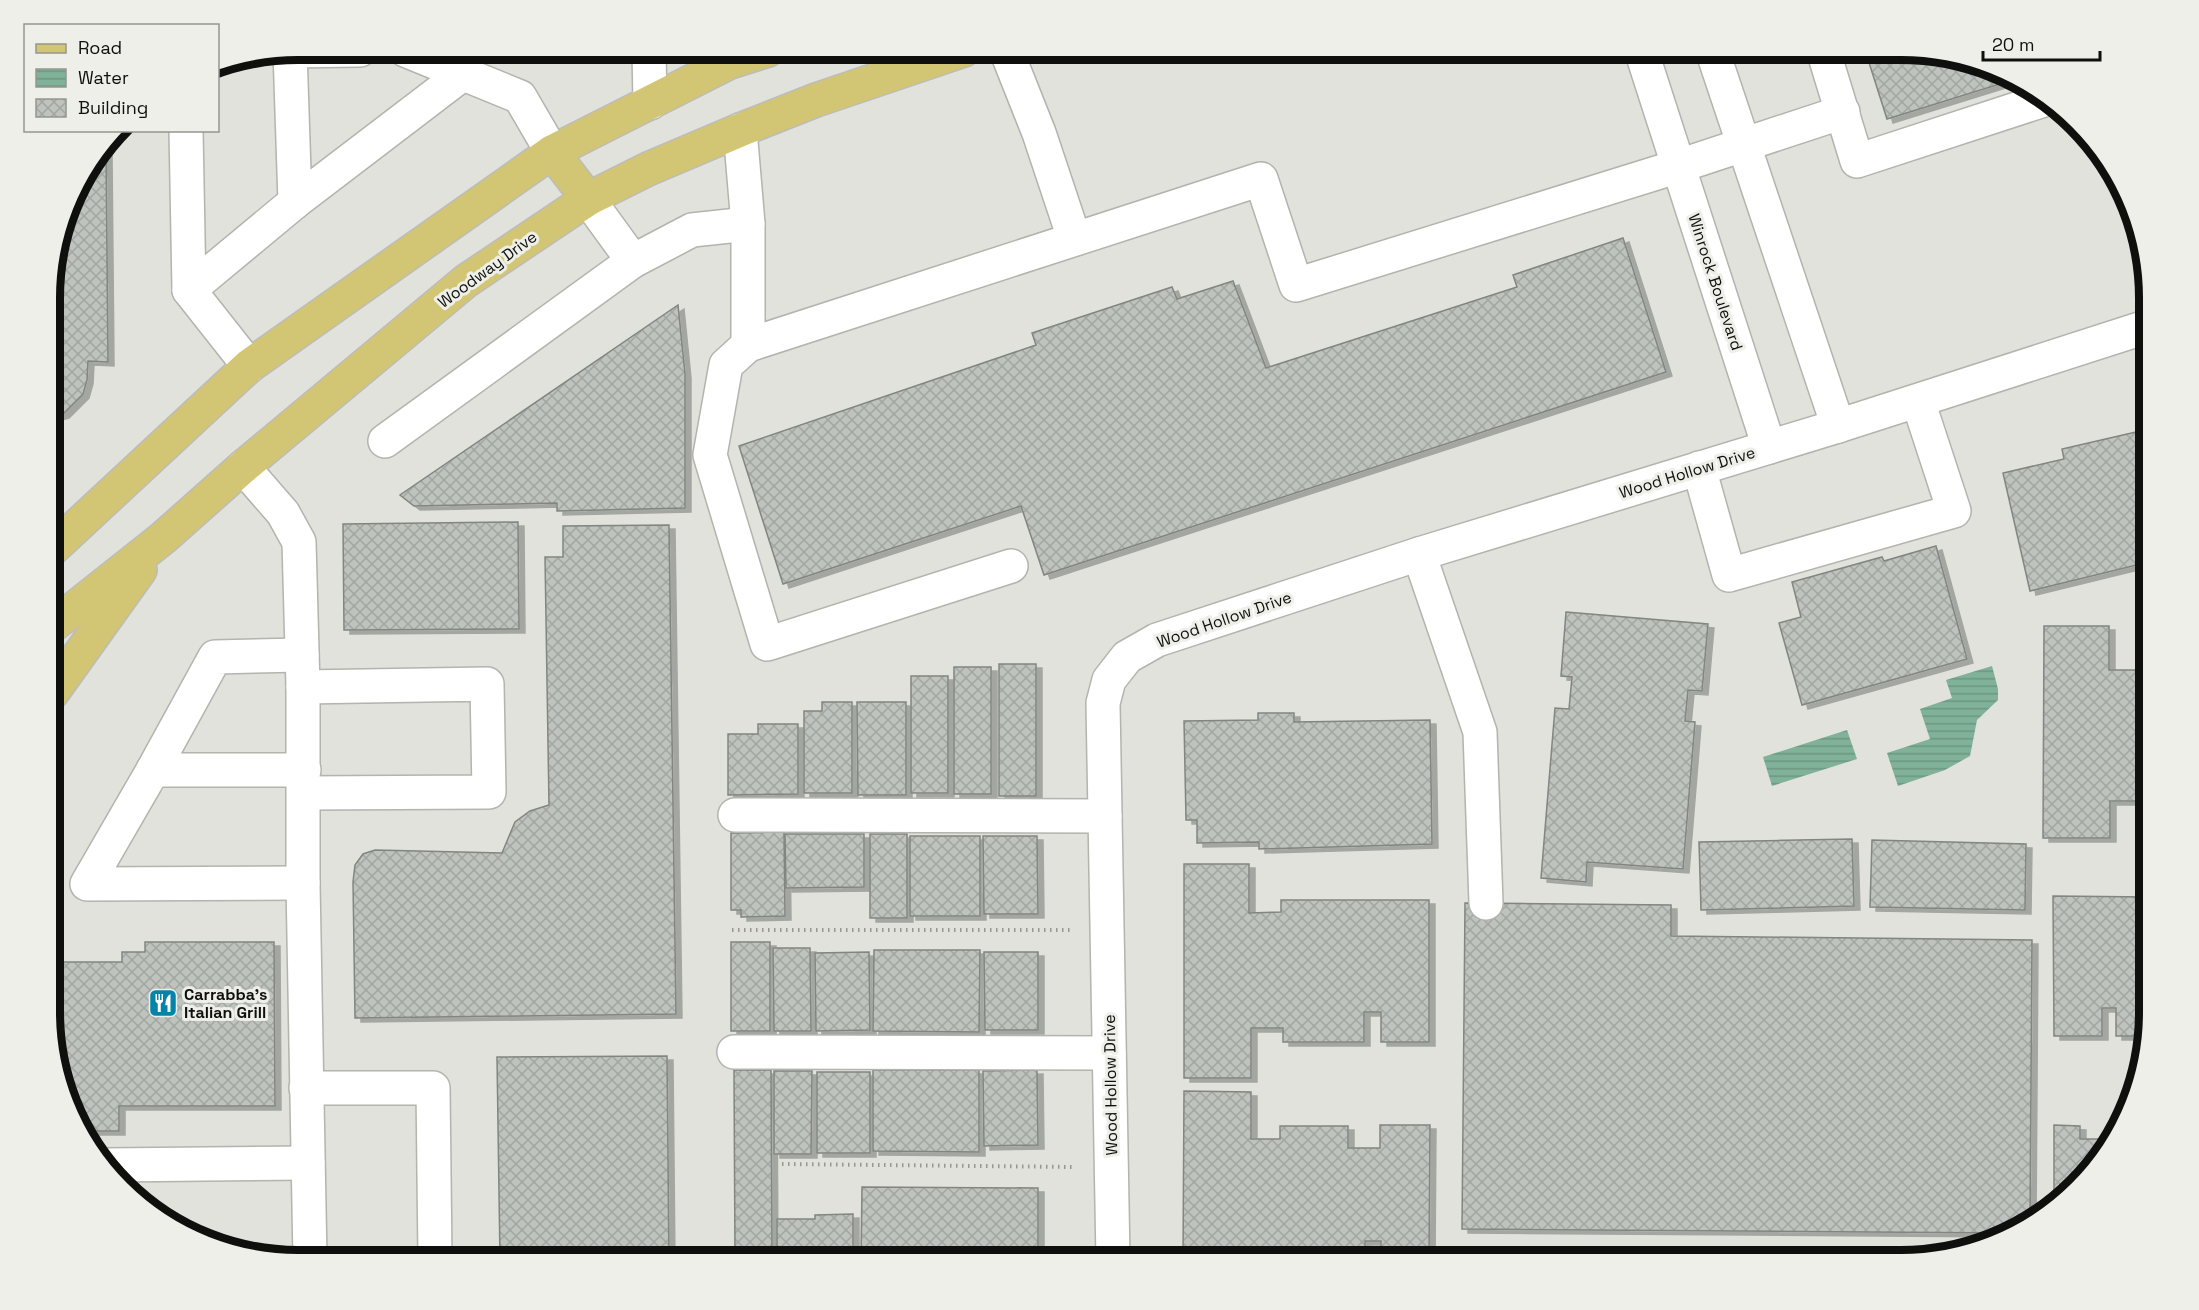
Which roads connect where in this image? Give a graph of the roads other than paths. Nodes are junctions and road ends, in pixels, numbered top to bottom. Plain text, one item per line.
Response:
1 (290, 60) edge
2 (432, 60) edge
3 (649, 60) edge
4 (736, 60) edge
5 (934, 60) edge
6 (1010, 60) edge
7 (1644, 60) edge
8 (1715, 60) edge
9 (1826, 60) edge
10 (464, 72) junction
11 (2037, 102) edge
12 (650, 103) junction
13 (1843, 112) junction
14 (740, 130) junction
15 (186, 132) edge
16 (1744, 145) junction
17 (552, 152) junction
18 (1679, 166) junction
19 (588, 200) junction
20 (296, 202) junction
21 (748, 224) junction
22 (1074, 238) junction
23 (633, 261) junction
24 (189, 290) junction
25 (2139, 329) edge
26 (748, 345) junction
27 (249, 366) junction
28 (1918, 401) junction
29 (1838, 426) junction
30 (386, 441) dead end
31 (1769, 447) junction
32 (243, 467) junction
33 (1699, 468) junction
34 (163, 538) junction
35 (60, 542) edge
36 (1419, 554) junction
37 (1011, 566) dead end
38 (60, 620) edge
39 (302, 655) junction
40 (60, 682) edge
41 (303, 687) junction
42 (153, 770) junction
43 (304, 781) junction
44 (735, 815) dead end
45 (1105, 816) junction
46 (303, 883) junction
47 (1486, 903) dead end
48 (734, 1052) dead end
49 (1109, 1053) junction
50 (306, 1088) junction
51 (308, 1162) junction
52 (116, 1165) edge
53 (310, 1250) edge
54 (435, 1250) edge
55 (1113, 1250) edge

1 - 20 street
2 - 10 street
3 - 12 street
4 - 12 main road
5 - 14 main road, Woodway Drive
6 - 22 street
7 - 18 street, Winrock Boulevard
8 - 16 street
9 - 13 street
10 - 17 street
10 - 20 street
11 - 13 street
12 - 17 main road
13 - 16 street
14 - 19 main road, Woodway Drive
14 - 21 street
15 - 24 street
16 - 18 street
16 - 29 street
17 - 19 main road
17 - 27 main road
18 - 22 street
18 - 31 street, Winrock Boulevard
19 - 23 street
19 - 32 main road, Woodway Drive
20 - 24 street
21 - 23 street
21 - 26 street
22 - 26 street
23 - 30 street
24 - 27 street
25 - 28 street
26 - 37 street
27 - 35 main road
28 - 29 street
28 - 33 street
29 - 31 street
31 - 33 street, Wood Hollow Drive
32 - 34 main road, Woodway Drive
32 - 39 street
33 - 36 street, Wood Hollow Drive
34 - 38 main road, Woodway Drive
34 - 40 main road
36 - 45 street, Wood Hollow Drive
36 - 47 street
39 - 41 street
39 - 42 street
41 - 43 street
41 - 43 street
42 - 43 street
42 - 46 street
43 - 46 street
44 - 45 street
45 - 49 street, Wood Hollow Drive
46 - 50 street
48 - 49 street
49 - 55 street, Wood Hollow Drive
50 - 51 street
50 - 54 street
51 - 52 street
51 - 53 street

